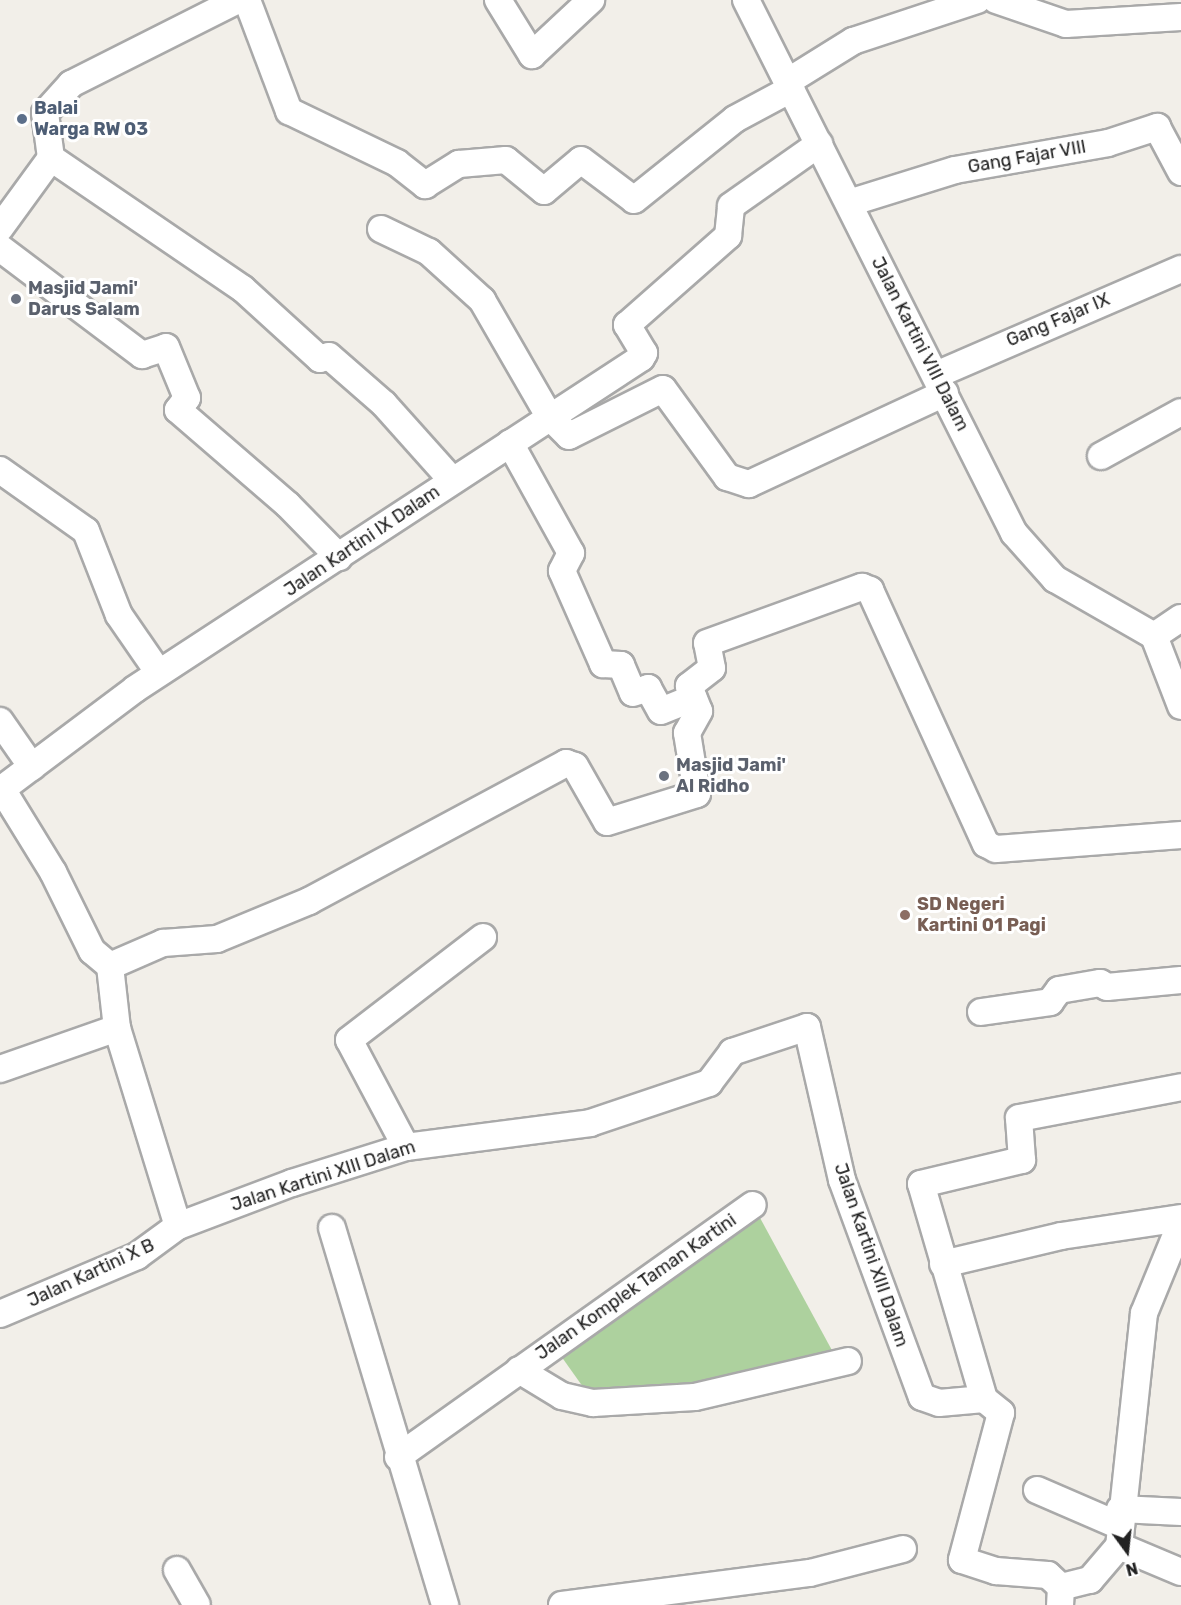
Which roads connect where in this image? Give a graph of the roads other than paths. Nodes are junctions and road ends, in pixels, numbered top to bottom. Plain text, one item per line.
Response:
1 (238, 0) edge
2 (248, 0) edge
3 (498, 0) edge
4 (591, 0) edge
5 (977, 0) edge
6 (996, 0) edge
7 (752, 2) edge
8 (1181, 17) edge
9 (789, 86) junction
10 (819, 144) junction
11 (51, 158) junction
12 (1181, 172) edge
13 (849, 203) junction
14 (0, 228) edge
15 (381, 229) dead end
16 (0, 248) edge
17 (1178, 278) edge
18 (941, 384) junction
19 (1181, 412) edge
20 (549, 416) junction
21 (510, 443) junction
22 (1101, 456) dead end
23 (0, 470) edge
24 (451, 479) junction
25 (339, 557) junction
26 (1181, 618) edge
27 (1154, 636) junction
28 (159, 673) junction
29 (694, 698) junction
30 (1181, 706) edge
31 (0, 721) edge
32 (32, 767) junction
33 (1181, 835) edge
34 (483, 937) dead end
35 (110, 966) junction
36 (1181, 980) edge
37 (981, 1012) dead end
38 (117, 1028) junction
39 (0, 1069) edge
40 (1181, 1087) edge
41 (406, 1147) junction
42 (752, 1205) dead end
43 (1181, 1218) edge
44 (1181, 1224) edge
45 (178, 1226) junction
46 (332, 1228) dead end
47 (943, 1264) junction
48 (0, 1314) edge
49 (848, 1361) dead end
50 (519, 1370) junction
51 (984, 1400) junction
52 (398, 1457) junction
53 (1037, 1490) dead end
54 (1181, 1512) edge
55 (1120, 1527) junction
56 (903, 1549) dead end
57 (177, 1570) dead end
58 (1181, 1572) edge
59 (1060, 1596) edge
60 (197, 1605) edge
61 (445, 1605) edge
62 (562, 1605) edge

1 - 11 street
2 - 9 street
3 - 4 street
5 - 9 street
6 - 8 street
7 - 9 street, Jalan Kartini VIII Dalam
9 - 10 street, Jalan Kartini VIII Dalam
10 - 13 street, Jalan Kartini VIII Dalam
10 - 20 street, Jalan Kartini IX Dalam
11 - 14 street
11 - 24 street
12 - 13 street, Gang Fajar VIII
13 - 18 street, Jalan Kartini VIII Dalam
15 - 20 street
16 - 25 street
17 - 18 street, Gang Fajar IX
18 - 20 street, Gang Fajar IX
18 - 27 street, Jalan Kartini VIII Dalam
19 - 22 street
20 - 21 street, Jalan Kartini IX Dalam
21 - 24 street, Jalan Kartini IX Dalam
21 - 29 street
23 - 28 street
24 - 25 street, Jalan Kartini IX Dalam
25 - 28 street, Jalan Kartini IX Dalam
26 - 27 street
27 - 30 street
28 - 32 street, Jalan Kartini IX Dalam
29 - 33 street
29 - 35 street
31 - 32 street
32 - 35 street, Jalan Kartini IX Dalam
34 - 41 street
35 - 38 street
36 - 37 street
38 - 39 street
38 - 45 street
40 - 47 street
41 - 45 street, Jalan Kartini XIII Dalam
41 - 51 street, Jalan Kartini XIII Dalam
42 - 50 street, Jalan Komplek Taman Kartini
43 - 47 street
44 - 55 street
45 - 48 street, Jalan Kartini X B
46 - 52 street
47 - 51 street
49 - 50 street, Jalan Komplek Taman Kartini
50 - 52 street, Jalan Komplek Taman Kartini
51 - 59 street
52 - 61 street
53 - 55 street
54 - 55 street
55 - 58 street
55 - 59 street
56 - 62 street
57 - 60 street

